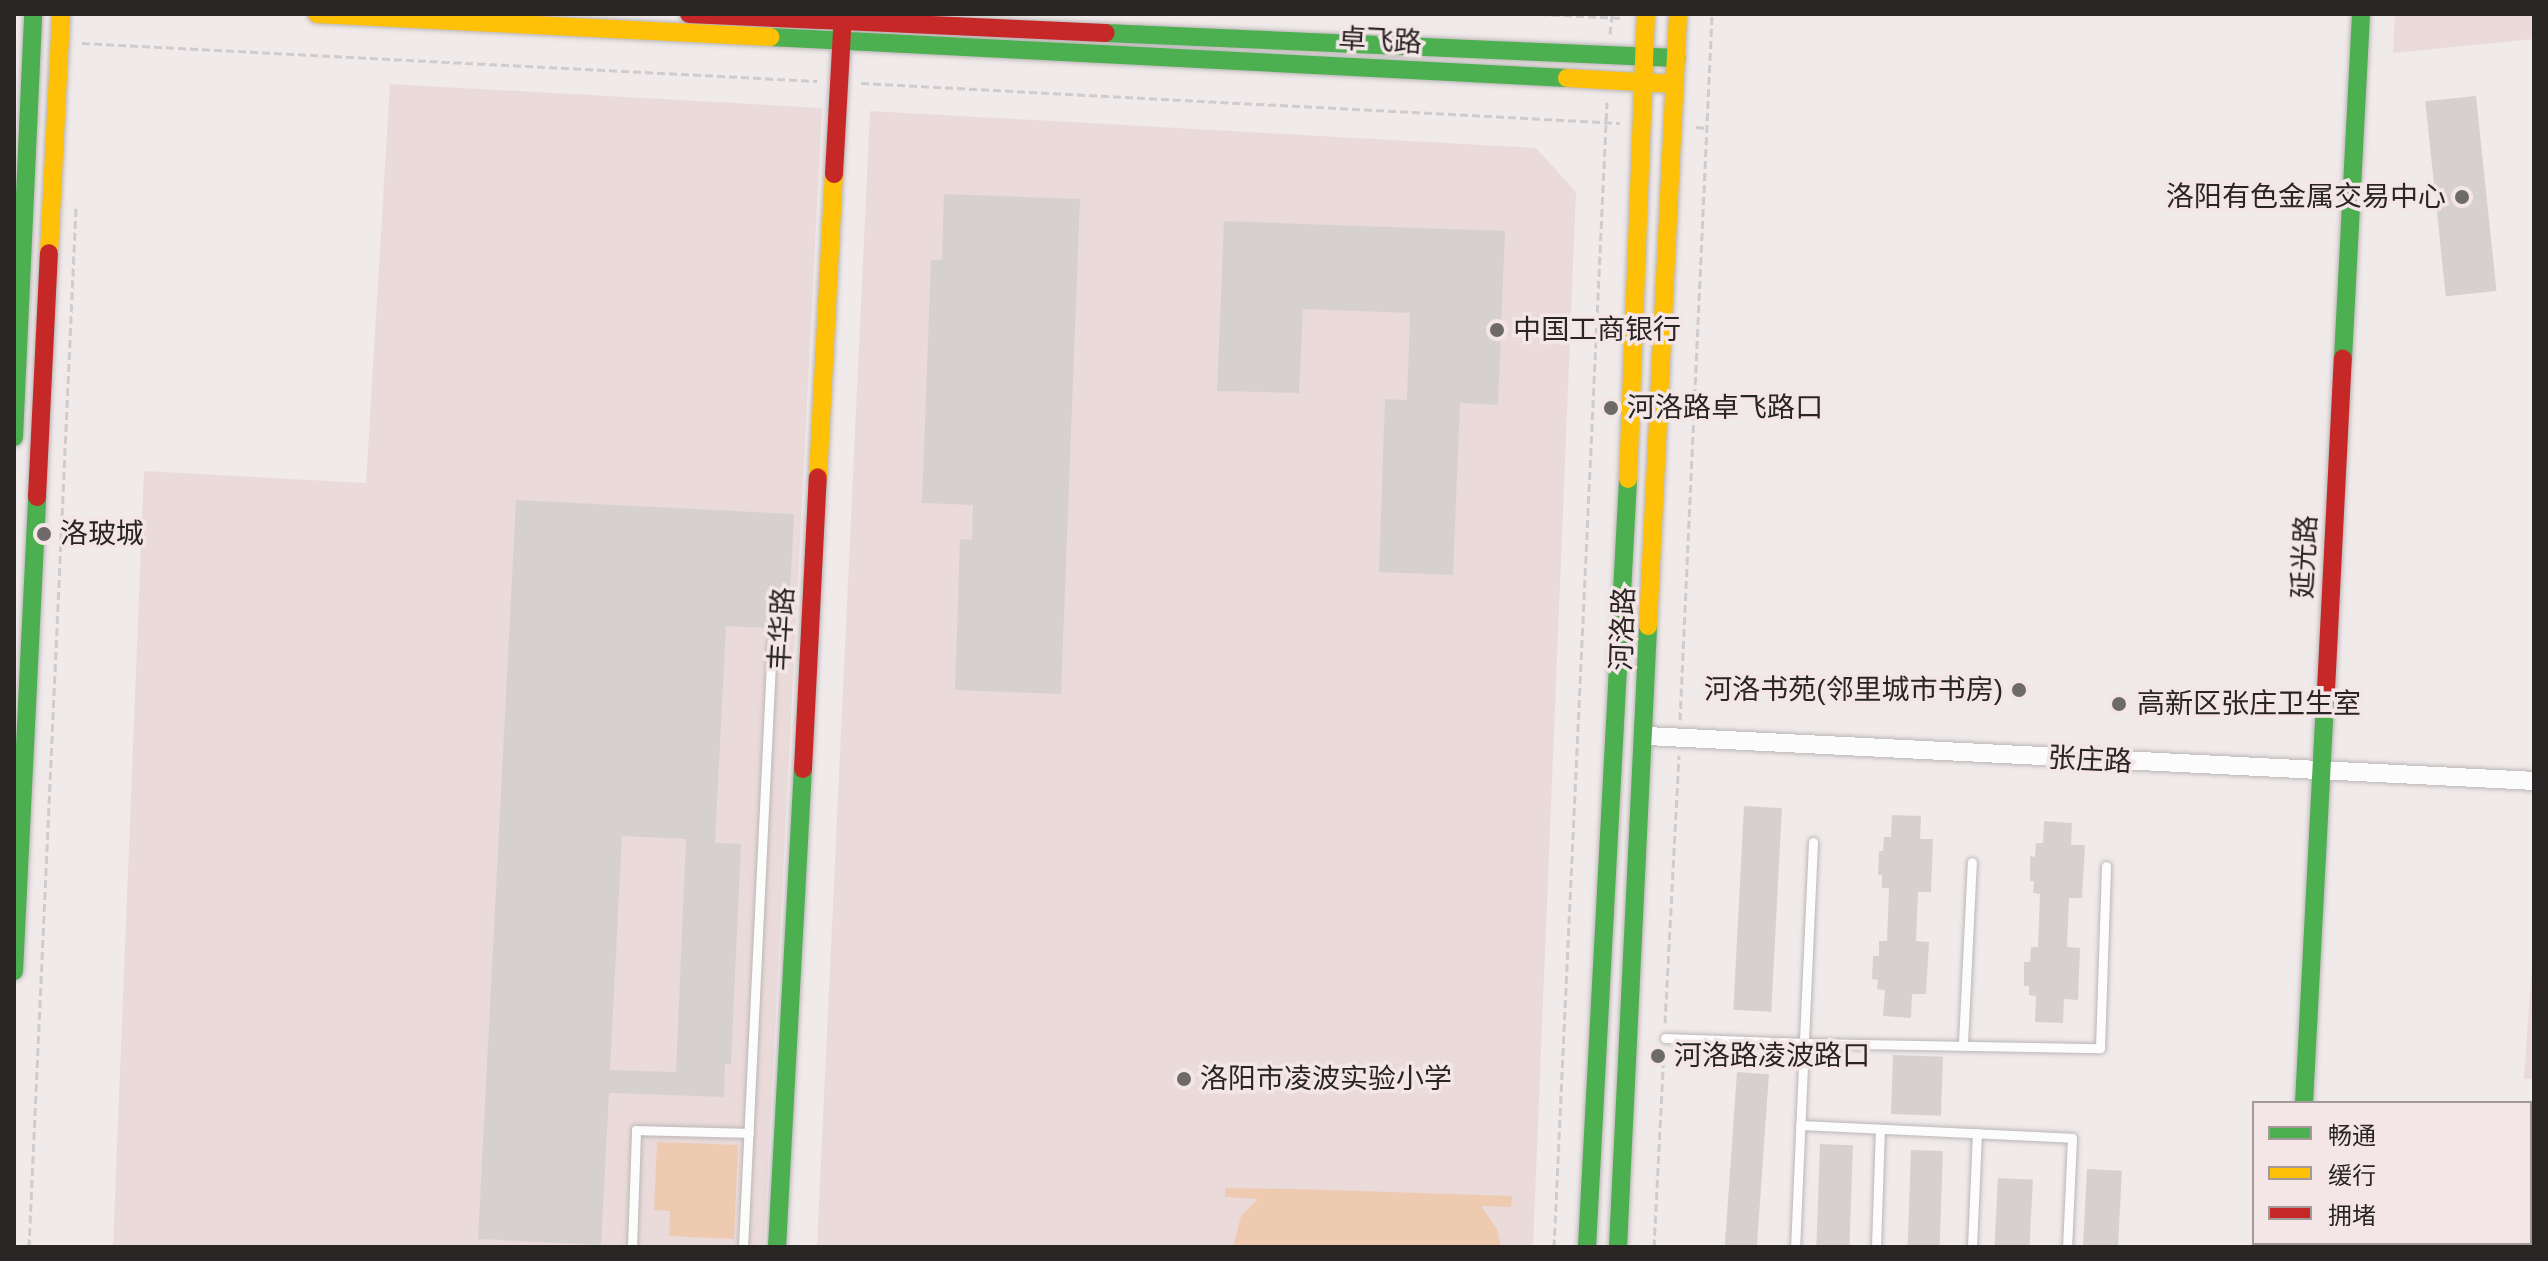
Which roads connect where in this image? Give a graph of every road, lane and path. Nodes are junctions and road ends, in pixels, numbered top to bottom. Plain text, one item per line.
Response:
1 (33, 14) edge
2 (61, 14) edge
3 (317, 14) edge
4 (689, 14) edge
5 (1612, 14) edge
6 (1646, 14) edge
7 (1678, 14) edge
8 (1712, 14) edge
9 (2345, 14) edge
10 (2361, 14) edge
11 (848, 26) edge
12 (84, 28) dead end
13 (83, 54) dead end
14 (1609, 55) junction
15 (1644, 57) junction
16 (1676, 58) junction
17 (1608, 80) junction
18 (1643, 82) junction
19 (1674, 84) junction
20 (77, 192) dead end
21 (14, 437) edge
22 (772, 642) dead end
23 (1647, 736) junction
24 (1679, 737) junction
25 (2314, 773) junction
26 (2534, 781) edge
27 (1813, 842) dead end
28 (1972, 862) dead end
29 (2106, 866) dead end
30 (14, 971) edge
31 (1665, 1038) junction
32 (1804, 1043) junction
33 (1963, 1043) junction
34 (2289, 1101) edge
35 (2304, 1101) edge
36 (1800, 1125) junction
37 (1880, 1129) junction
38 (749, 1133) junction
39 (1977, 1133) junction
40 (29, 1247) edge
41 (632, 1247) edge
42 (743, 1247) edge
43 (777, 1247) edge
44 (792, 1247) edge
45 (1554, 1247) edge
46 (1587, 1247) edge
47 (1618, 1247) edge
48 (1654, 1247) edge
49 (1795, 1247) edge
50 (1876, 1247) edge
51 (1972, 1247) edge
52 (2067, 1247) edge

1 - 21 street
2 - 30 street
3 - 11 street, 卓飞路
4 - 11 street, 卓飞路
5 - 14 path
6 - 15 street, 河洛路
7 - 16 street, 河洛路
8 - 24 path
9 - 25 street, 延光路
10 - 25 street, 延光路
11 - 14 street, 卓飞路
11 - 17 street, 卓飞路
11 - 43 street, 丰华路
11 - 44 street, 丰华路
12 - 13 path
14 - 15 street, 卓飞路
15 - 16 street, 卓飞路
15 - 18 street, 河洛路
16 - 19 street, 河洛路
17 - 18 street, 卓飞路
17 - 45 path
18 - 19 street, 卓飞路
18 - 46 street, 河洛路
19 - 23 street, 河洛路
20 - 40 path
22 - 38 lane
23 - 24 street, 张庄路
23 - 47 street, 河洛路
24 - 25 street, 张庄路
24 - 31 path
25 - 26 street, 张庄路
25 - 34 street, 延光路
25 - 35 street, 延光路
27 - 32 lane
28 - 33 lane
29 - 33 lane
31 - 32 lane
31 - 48 path
32 - 33 lane
32 - 36 lane
36 - 37 lane
36 - 49 lane
37 - 39 lane
37 - 50 lane
38 - 41 lane
38 - 42 lane
39 - 51 lane
39 - 52 lane

